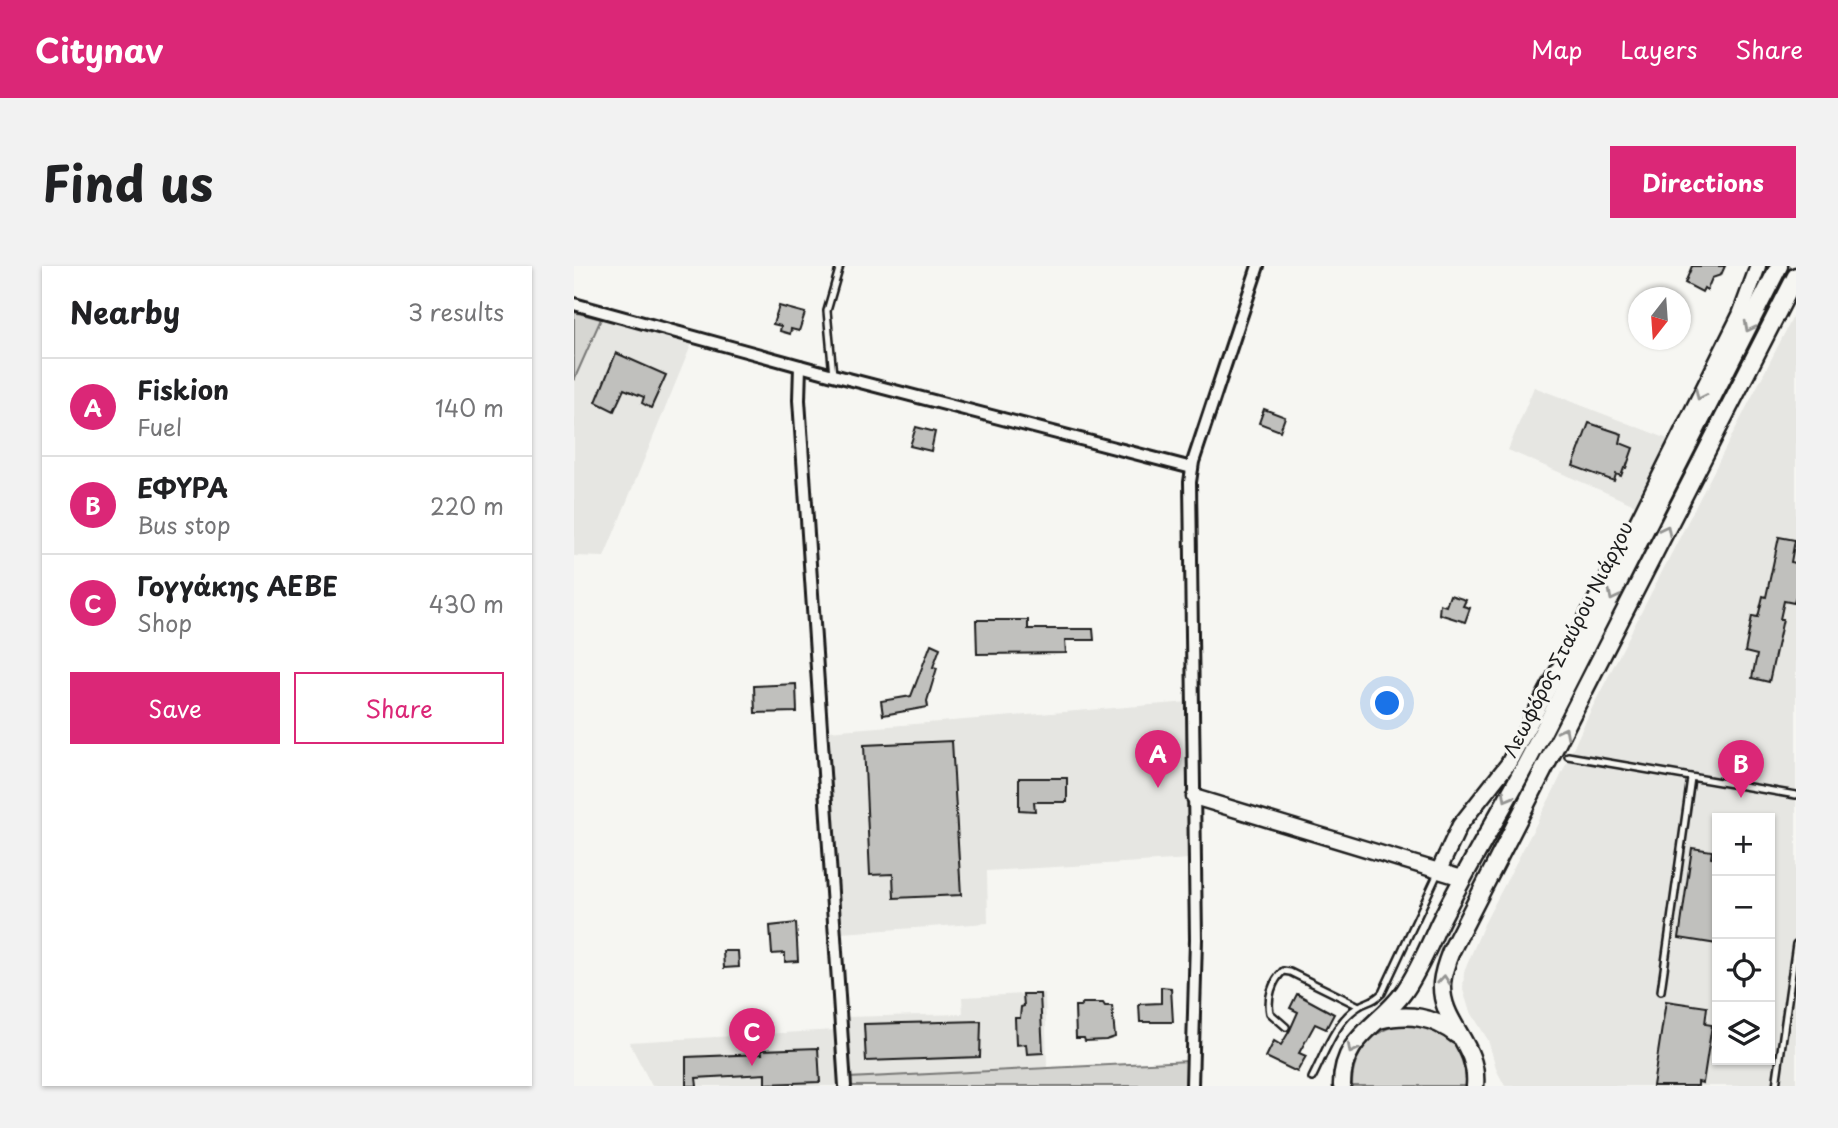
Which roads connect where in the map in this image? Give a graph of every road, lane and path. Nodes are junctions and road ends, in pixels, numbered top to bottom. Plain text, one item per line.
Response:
1 (840, 266) edge
2 (1258, 266) edge
3 (1758, 266) edge
4 (1779, 266) edge
5 (1796, 276) edge
6 (574, 304) edge
7 (800, 366) junction
8 (833, 375) junction
9 (1192, 468) junction
10 (1568, 757) dead end
11 (1691, 778) junction
12 (1796, 795) edge
13 (1194, 797) junction
14 (1439, 870) junction
15 (1462, 878) junction
16 (1796, 944) edge
17 (1661, 990) dead end
18 (1359, 1006) junction
19 (1377, 1021) junction
20 (1286, 1027) dead end
21 (1465, 1042) junction
22 (1312, 1078) dead end
23 (1478, 1083) edge
24 (845, 1086) edge
25 (1192, 1086) edge
26 (1342, 1086) edge
27 (1776, 1086) edge

1 - 8 lane
2 - 9 street
3 -> 14 street
4 -> 15 main road, Λεωφόρος Σταύρου Νιάρχου
21 -> 5 main road, Λεωφόρος Σταύρου Νιάρχου
6 - 7 street
7 - 8 street
7 - 24 street
8 - 9 street
9 - 13 street
10 - 11 lane
11 - 12 lane
11 - 17 lane
13 - 14 street
13 - 25 street
14 - 15 street
14 - 18 lane
15 - 19 main road, Λεωφόρος Σταύρου Νιάρχου
16 - 27 lane
18 - 20 lane
18 - 22 lane
19 - 21 main road
19 -> 26 main road, Λεωφόρος Σταύρου Νιάρχου
21 - 23 main road, Λεωφόρος Σταύρου Νιάρχου

